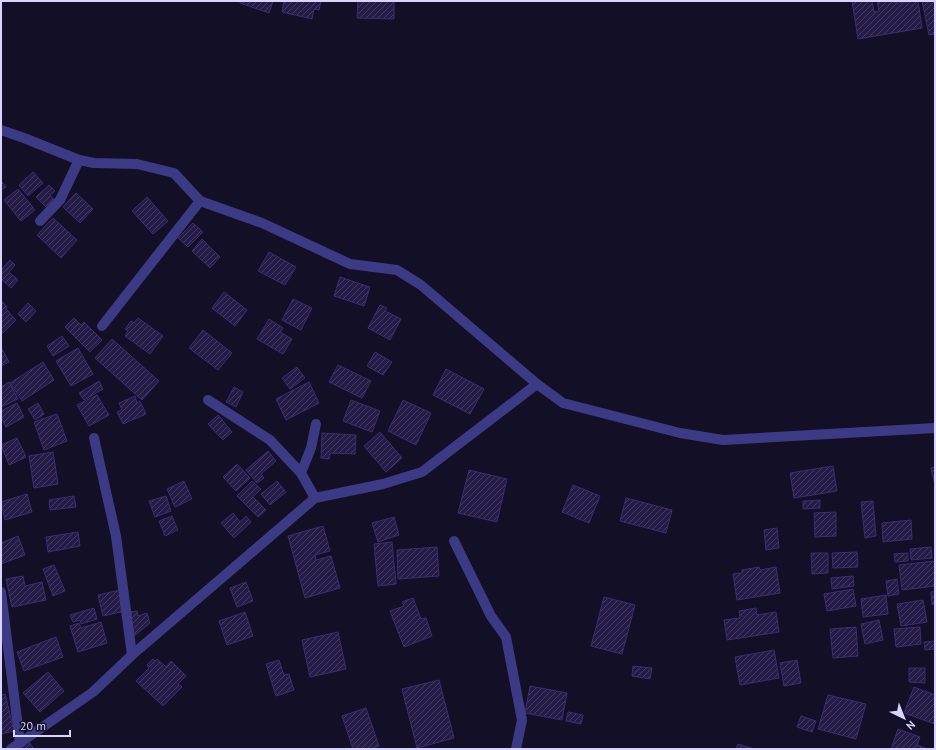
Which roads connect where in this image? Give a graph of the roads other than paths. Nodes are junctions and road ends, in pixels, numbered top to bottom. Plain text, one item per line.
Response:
1 (1, 130) edge
2 (79, 160) junction
3 (200, 201) junction
4 (40, 222) dead end
5 (102, 326) dead end
6 (537, 384) junction
7 (208, 400) dead end
8 (316, 424) dead end
9 (935, 428) edge
10 (94, 438) dead end
11 (301, 473) junction
12 (315, 498) junction
13 (454, 541) dead end
14 (1, 592) edge
15 (132, 655) junction
16 (20, 743) junction
17 (11, 749) edge
18 (516, 749) edge

1 - 2 street
2 - 3 street
2 - 4 street
3 - 5 street
3 - 6 street
6 - 9 street
6 - 12 street
7 - 11 street
8 - 11 street
10 - 15 street
11 - 12 street
12 - 15 street
13 - 18 street
14 - 16 street
15 - 16 street
16 - 17 street

